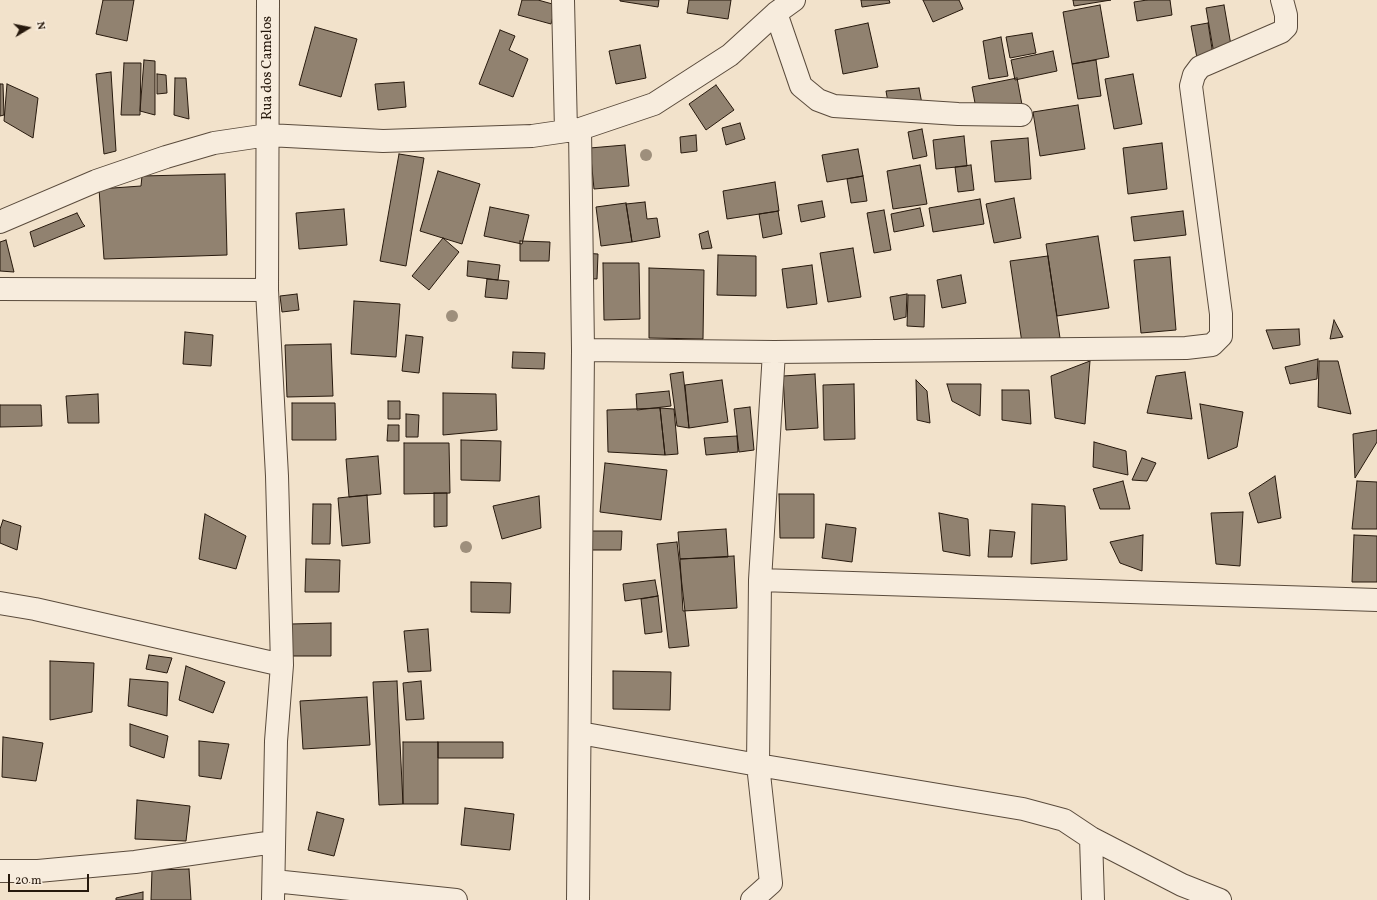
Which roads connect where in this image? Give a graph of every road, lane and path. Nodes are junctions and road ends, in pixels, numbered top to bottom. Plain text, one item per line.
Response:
1 (268, 0) edge
2 (563, 0) edge
3 (794, 0) edge
4 (1282, 0) edge
5 (776, 13) junction
6 (1021, 115) dead end
7 (573, 130) junction
8 (268, 135) junction
9 (0, 222) edge
10 (0, 289) edge
11 (267, 290) junction
12 (583, 350) junction
13 (774, 352) junction
14 (760, 580) junction
15 (1377, 600) edge
16 (0, 603) edge
17 (282, 665) junction
18 (580, 733) junction
19 (758, 765) junction
20 (1091, 838) junction
21 (274, 842) junction
22 (0, 871) edge
23 (273, 890) edge
24 (456, 900) edge
25 (578, 900) edge
26 (752, 900) edge
27 (1093, 900) edge
28 (1220, 900) edge

1 - 8 street, Rua dos Camelos
2 - 7 street
3 - 5 street
4 - 13 street
5 - 6 street
5 - 7 street
7 - 8 street
7 - 12 street
8 - 9 street
8 - 11 street, Rua dos Camelos
10 - 11 street
11 - 17 street, Rua dos Camelos
12 - 13 street
12 - 18 street
13 - 14 street
14 - 15 street
14 - 19 street
16 - 17 street
17 - 21 street, Rua dos Camelos
18 - 19 street
18 - 25 street
19 - 20 street
19 - 26 street
20 - 27 street
20 - 28 street
21 - 22 street
21 - 23 street, Rua dos Camelos
23 - 24 street

